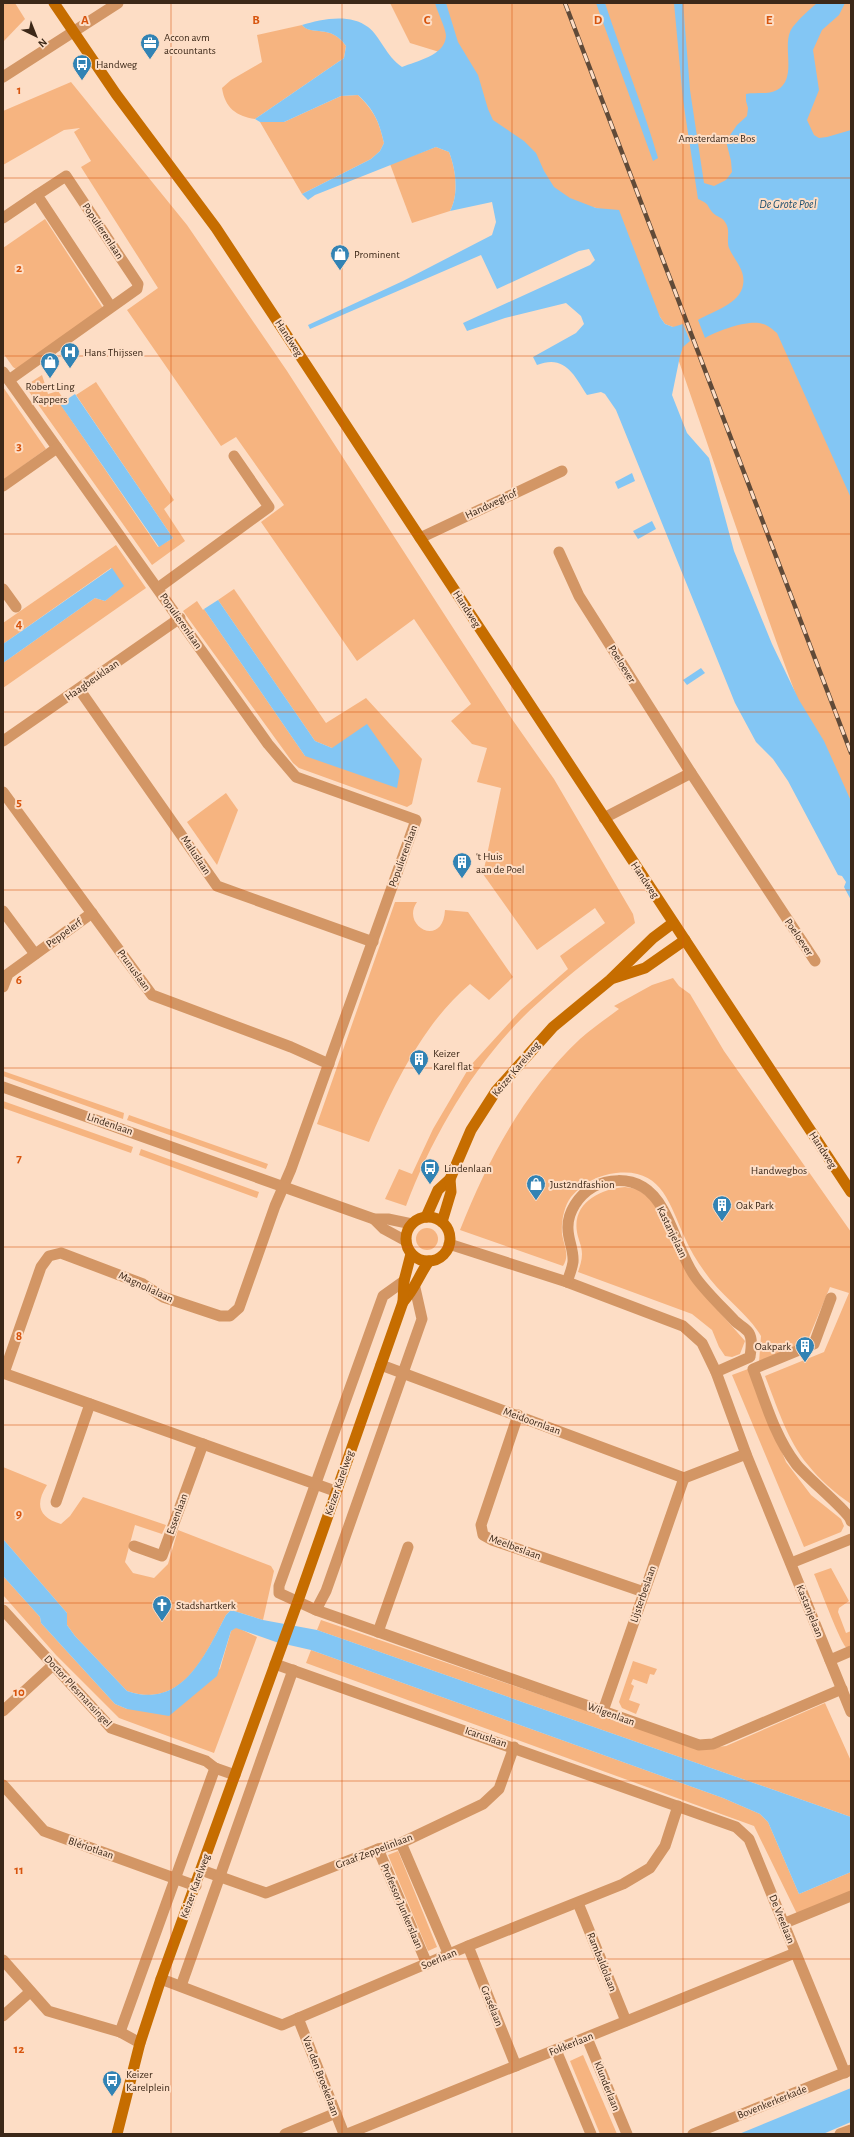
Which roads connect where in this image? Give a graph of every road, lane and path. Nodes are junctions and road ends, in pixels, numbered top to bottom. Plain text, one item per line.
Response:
1 (54, 3) edge
2 (118, 3) edge
3 (74, 32) junction
4 (3, 77) edge
5 (37, 195) junction
6 (3, 218) edge
7 (111, 307) junction
8 (6, 376) edge
9 (57, 448) junction
10 (234, 456) dead end
11 (562, 470) dead end
12 (3, 486) edge
13 (420, 538) junction
14 (559, 552) dead end
15 (158, 588) junction
16 (3, 589) edge
17 (16, 607) dead end
18 (180, 618) junction
19 (79, 689) junction
20 (3, 741) edge
21 (691, 773) junction
22 (3, 792) edge
23 (604, 818) junction
24 (3, 911) edge
25 (92, 913) junction
26 (673, 923) junction
27 (684, 940) junction
28 (373, 942) junction
29 (35, 954) junction
30 (815, 961) dead end
31 (610, 980) junction
32 (3, 987) edge
33 (329, 1064) junction
34 (3, 1087) edge
35 (450, 1179) junction
36 (284, 1188) junction
37 (851, 1192) edge
38 (426, 1217) junction
39 (374, 1219) junction
40 (442, 1222) junction
41 (412, 1224) junction
42 (406, 1241) junction
43 (449, 1244) junction
44 (411, 1254) junction
45 (430, 1261) junction
46 (404, 1281) junction
47 (567, 1282) junction
48 (415, 1288) junction
49 (831, 1298) dead end
50 (403, 1302) junction
51 (381, 1365) junction
52 (716, 1372) junction
53 (4, 1373) edge
54 (402, 1374) junction
55 (90, 1404) junction
56 (518, 1415) junction
57 (203, 1444) junction
58 (746, 1454) junction
59 (684, 1478) junction
60 (315, 1483) junction
61 (335, 1491) junction
62 (56, 1502) dead end
63 (851, 1521) edge
64 (851, 1539) edge
65 (134, 1546) dead end
66 (408, 1547) dead end
67 (791, 1563) junction
68 (644, 1592) junction
69 (279, 1593) joint
70 (298, 1600) junction
71 (3, 1610) edge
72 (316, 1610) junction
73 (378, 1632) junction
74 (851, 1651) edge
75 (830, 1660) junction
76 (275, 1664) junction
77 (53, 1665) junction
78 (293, 1670) junction
79 (842, 1689) junction
80 (3, 1710) edge
81 (603, 1711) junction
82 (851, 1712) edge
83 (514, 1747) junction
84 (216, 1768) junction
85 (235, 1775) junction
86 (3, 1785) edge
87 (678, 1806) junction
88 (401, 1843) junction
89 (378, 1848) junction
90 (201, 1870) junction
91 (219, 1877) junction
92 (176, 1878) junction
93 (196, 1886) junction
94 (851, 1896) edge
95 (578, 1903) junction
96 (784, 1923) junction
97 (468, 1946) junction
98 (795, 1953) junction
99 (449, 1955) junction
100 (3, 1960) edge
101 (427, 1964) junction
102 (161, 1979) junction
103 (181, 1986) junction
104 (30, 1992) junction
105 (3, 2016) edge
106 (298, 2018) junction
107 (626, 2021) junction
108 (120, 2032) junction
109 (587, 2038) junction
110 (140, 2043) junction
111 (556, 2050) junction
112 (516, 2066) junction
113 (848, 2071) edge
114 (123, 2110) junction
115 (336, 2113) junction
116 (851, 2130) edge
117 (117, 2134) edge
118 (124, 2134) edge
119 (285, 2134) edge
120 (344, 2134) edge
121 (347, 2134) edge
122 (592, 2134) edge
123 (627, 2134) edge
124 (693, 2134) edge
125 (840, 2134) edge

1 - 3 main road, Handweg
2 - 3 street
3 - 4 street
3 - 13 main road, Handweg
5 - 6 street, Populierenlaan
5 - 7 street
5 - 7 street, Populierenlaan
7 - 8 street, Populierenlaan
8 - 9 street, Populierenlaan
9 - 12 street
9 - 15 street, Populierenlaan
10 - 15 street, Populierenlaan
11 - 13 street, Handweghof
13 - 23 main road, Handweg
14 - 21 street, Poeloever
15 - 18 street, Populierenlaan
16 - 17 street
18 - 19 street, Haagbeuklaan
18 - 28 street, Populierenlaan
19 - 20 street, Haagbeuklaan
19 - 28 street, Maluslaan
21 - 23 street
21 - 30 street, Poeloever
22 - 25 street, Prunuslaan
23 - 26 main road, Handweg
24 - 29 street, Peppelerf
25 - 29 street, Peppelerf
25 - 33 street, Prunuslaan
26 - 27 main road, Handweg
26 - 31 main road, Keizer Karelweg
27 - 31 main road, Keizer Karelweg
27 - 37 main road, Handweg
28 - 33 street, Populierenlaan
29 - 32 street, Peppelerf
31 - 35 main road, Keizer Karelweg
33 - 36 street, Populierenlaan
34 - 36 street, Lindenlaan
35 - 38 main road, Keizer Karelweg
35 - 40 main road, Keizer Karelweg
36 - 39 street, Lindenlaan
36 - 53 street, Magnolialaan
38 - 40 main road
38 - 41 main road
39 - 41 street, Lindenlaan
39 - 42 street, Lindenlaan
40 - 43 main road
41 - 42 main road
42 - 44 main road
43 - 45 main road
43 - 47 street, Kastanjelaan
44 - 45 main road
44 - 46 main road, Keizer Karelweg
45 - 48 main road, Keizer Karelweg
46 - 50 main road, Keizer Karelweg
46 - 60 street, Keizer Karelweg
47 - 52 street, Kastanjelaan
47 - 52 street, Kastanjelaan
48 - 50 main road, Keizer Karelweg
48 - 54 street
49 - 63 street
50 - 51 main road, Keizer Karelweg
51 - 54 street, Meidoornlaan
51 - 61 main road, Keizer Karelweg
52 - 58 street, Kastanjelaan
53 - 55 street
54 - 56 street, Meidoornlaan
54 - 72 street
55 - 57 street
55 - 62 street
56 - 59 street, Meidoornlaan
56 - 68 street, Meelbeslaan
57 - 60 street
57 - 65 street, Essenlaan
58 - 59 street
58 - 67 street, Kastanjelaan
59 - 68 street, Lijsterbeslaan
60 - 61 street
60 - 69 street, Keizer Karelweg
61 - 70 main road, Keizer Karelweg
64 - 67 street
66 - 73 street
67 - 75 street, Kastanjelaan
68 - 81 street, Lijsterbeslaan
69 - 70 street, Wilgenlaan
70 - 72 street, Wilgenlaan
70 - 76 main road, Keizer Karelweg
71 - 77 street, Doctor Plesmansingel
72 - 73 street, Wilgenlaan
73 - 81 street, Wilgenlaan
74 - 75 street
75 - 79 street, Kastanjelaan
76 - 78 street
76 - 85 main road, Keizer Karelweg
77 - 80 street
77 - 84 street, Doctor Plesmansingel
78 - 83 street, Icaruslaan
78 - 91 street, Keizer Karelweg
79 - 81 street, Wilgenlaan
79 - 82 street, Kastanjelaan
83 - 87 street, Icaruslaan
83 - 88 street, Graaf Zeppelinlaan
84 - 85 street, Doctor Plesmansingel
84 - 92 street, Keizer Karelweg
85 - 90 main road, Keizer Karelweg
86 - 92 street, Blériotlaan
87 - 95 street, Soerlaan
87 - 96 street, De Vreelaan
88 - 89 street, Graaf Zeppelinlaan
88 - 99 street
89 - 91 street, Graaf Zeppelinlaan
89 - 101 street, Professor Junkerslaan
90 - 91 street, Graaf Zeppelinlaan
90 - 93 main road, Keizer Karelweg
91 - 103 street, Keizer Karelweg
92 - 93 street, Blériotlaan
92 - 108 street, Keizer Karelweg
93 - 102 main road, Keizer Karelweg
94 - 96 street
95 - 97 street, Soerlaan
95 - 107 street, Rambaldolaan
96 - 98 street, De Vreelaan
97 - 99 street, Soerlaan
97 - 112 street, Grasélaan
98 - 107 street, Fokkerlaan
98 - 113 street, De Vreelaan
99 - 101 street, Soerlaan
100 - 104 street
101 - 106 street, Soerlaan
102 - 103 street, Soerlaan
102 - 110 main road, Keizer Karelweg
103 - 106 street, Soerlaan
104 - 105 street
104 - 108 street
106 - 115 street, Van den Broekelaan
107 - 109 street, Fokkerlaan
108 - 110 street
109 - 111 street, Fokkerlaan
109 - 123 street, Klunderlaan
110 - 114 main road, Keizer Karelweg
111 - 112 street, Fokkerlaan
111 - 122 street
112 - 121 street, Fokkerlaan
113 - 124 street, Bovenkerkerkade
114 - 117 main road, Keizer Karelweg
114 - 118 main road, Keizer Karelweg
115 - 119 street
115 - 120 street, Van den Broekelaan
116 - 125 street

